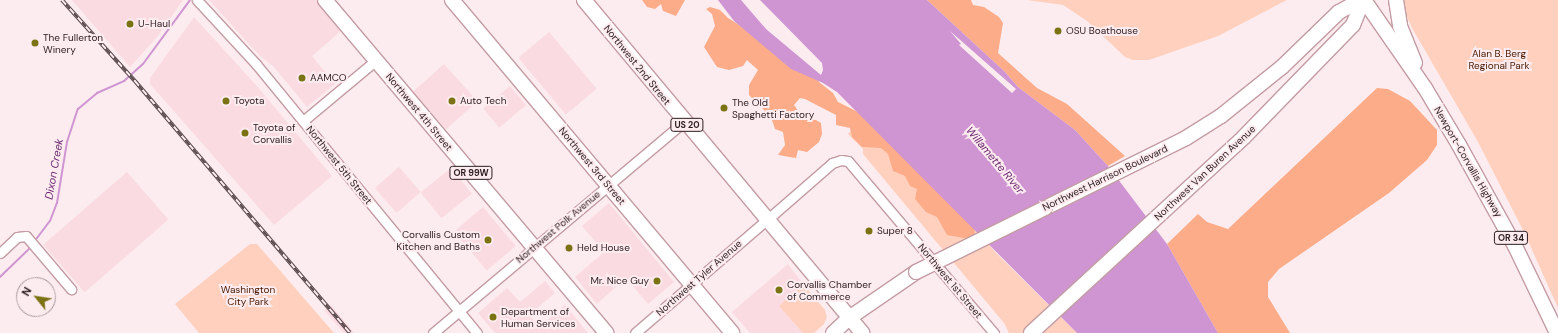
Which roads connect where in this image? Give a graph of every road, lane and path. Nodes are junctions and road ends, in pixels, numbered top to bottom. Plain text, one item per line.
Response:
1 (325, 0) edge
2 (452, 0) edge
3 (584, 0) edge
4 (1363, 0) edge
5 (1396, 0) edge
6 (198, 1) edge
7 (375, 61) junction
8 (1425, 88) junction
9 (303, 121) junction
10 (684, 122) junction
11 (841, 160) joint
12 (608, 186) junction
13 (766, 220) junction
14 (534, 247) junction
15 (0, 253) edge
16 (691, 285) junction
17 (71, 288) dead end
18 (459, 311) junction
19 (849, 318) junction
20 (433, 333) edge
21 (477, 333) edge
22 (606, 333) edge
23 (635, 333) edge
24 (732, 333) edge
25 (833, 333) edge
26 (862, 333) edge
27 (994, 333) edge
28 (1031, 333) edge
29 (1557, 333) edge

1 - 7 highway, Northwest 4th Street / OR 99W
2 - 12 highway, Northwest 3rd Street
3 - 10 highway, Northwest 2nd Street / US 20
4 - 8 highway, Newport-Corvallis Highway / OR 34
4 - 19 highway, Northwest Harrison Boulevard, bridge
4 - 28 highway, Northwest Van Buren Avenue
5 - 8 highway, OR 34
6 - 9 street, Northwest 5th Street
7 - 9 street
7 - 14 highway, Northwest 4th Street / OR 99W
8 - 29 highway, Newport-Corvallis Highway / OR 34
9 - 18 street, Northwest 5th Street
10 - 12 street, Northwest Polk Avenue
10 - 13 highway, Northwest 2nd Street / US 20
11 - 13 street, Northwest Tyler Avenue
11 - 27 street, Northwest 1st Street
12 - 14 street, Northwest Polk Avenue
12 - 16 highway, Northwest 3rd Street
13 - 16 street, Northwest Tyler Avenue
13 - 19 highway, Northwest 2nd Street / US 20
14 - 18 street, Northwest Polk Avenue
14 - 22 highway, Northwest 4th Street / OR 99W
15 - 17 street
16 - 23 street, Northwest Tyler Avenue
16 - 24 highway, Northwest 3rd Street
18 - 20 street, Northwest Polk Avenue
18 - 21 street, Northwest 5th Street
19 - 25 highway, Northwest Harrison Boulevard
19 - 26 highway, Northwest 2nd Street / US 20

